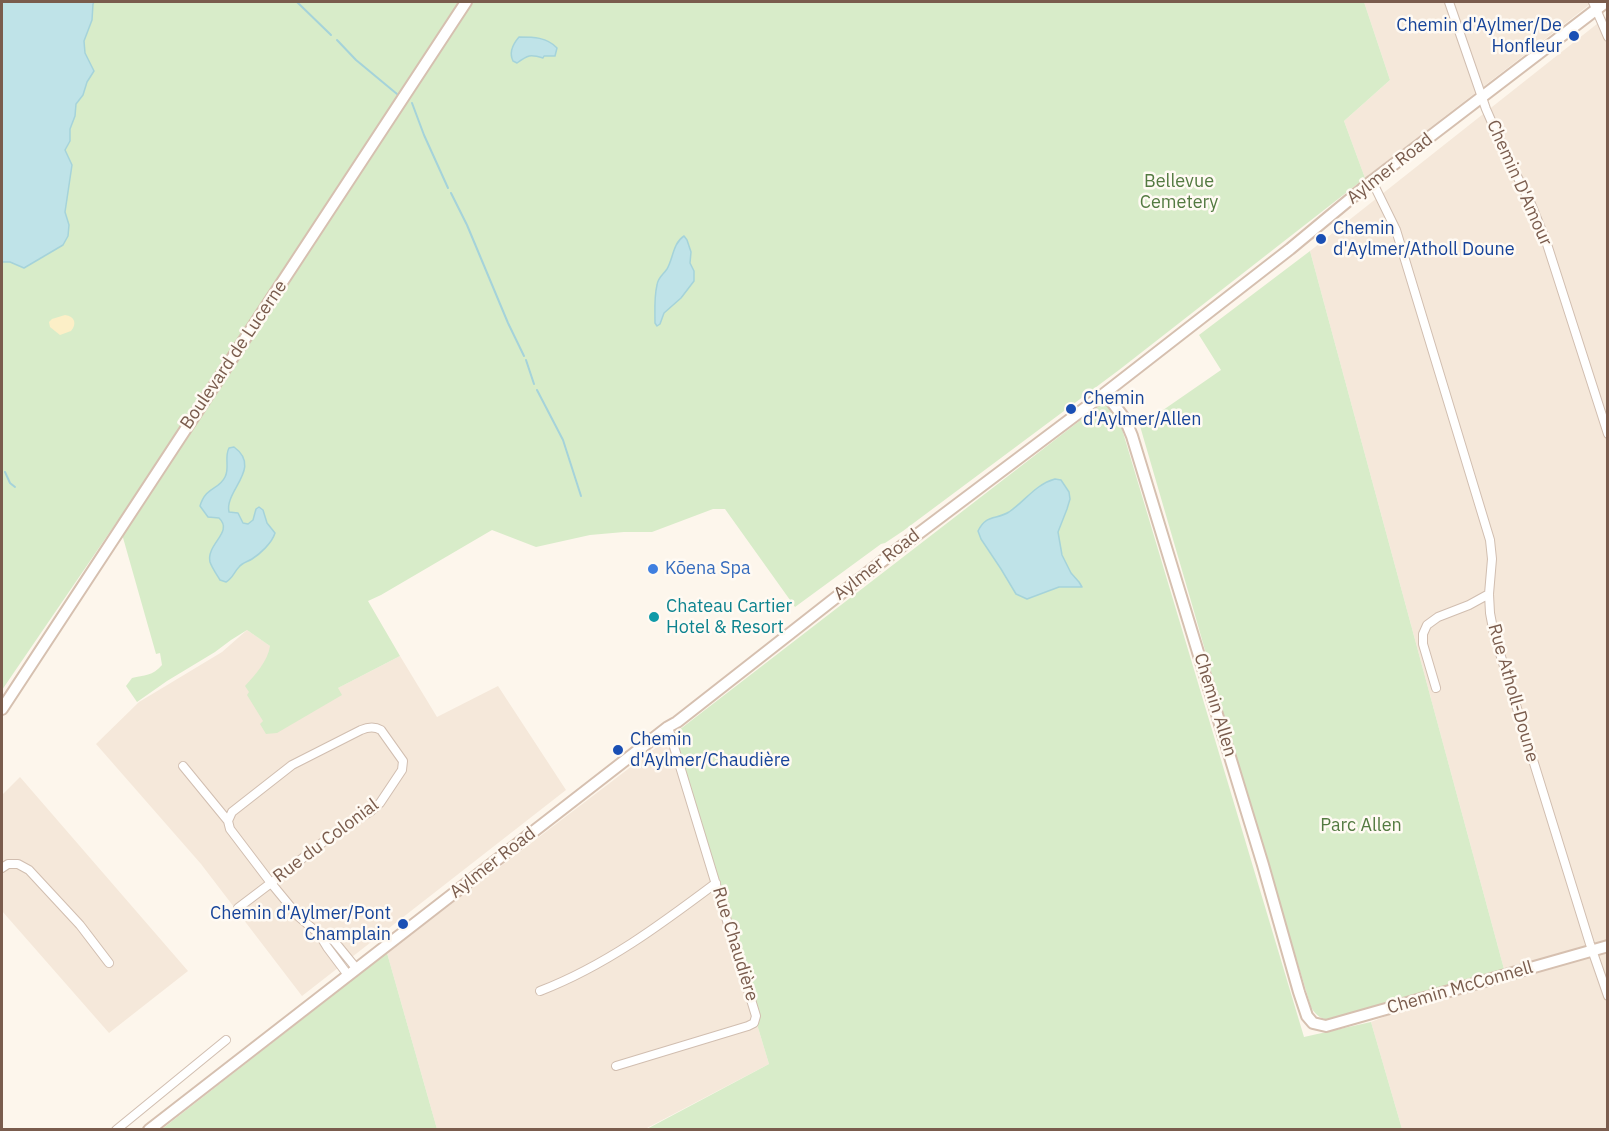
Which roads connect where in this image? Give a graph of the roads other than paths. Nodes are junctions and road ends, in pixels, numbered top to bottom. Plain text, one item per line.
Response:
1 (466, 2) edge
2 (1449, 2) edge
3 (1606, 2) edge
4 (1595, 5) edge
5 (1608, 37) edge
6 (1482, 98) junction
7 (1372, 182) junction
8 (1105, 393) junction
9 (1608, 434) edge
10 (1489, 594) junction
11 (1436, 688) dead end
12 (2, 709) edge
13 (668, 727) junction
14 (183, 766) dead end
15 (228, 821) junction
16 (2, 868) edge
17 (271, 883) junction
18 (716, 883) junction
19 (238, 908) dead end
20 (1608, 946) edge
21 (1592, 950) junction
22 (109, 963) dead end
23 (352, 972) junction
24 (540, 991) dead end
25 (1608, 996) edge
26 (1312, 1023) joint
27 (226, 1040) dead end
28 (616, 1066) dead end
29 (116, 1130) edge
30 (149, 1130) edge

1 - 12 main road, Boulevard de Lucerne
2 - 6 street, Chemin D'Amour
3 - 4 main road, Aylmer Road
4 - 5 street
4 - 6 main road, Aylmer Road
6 - 7 main road, Aylmer Road
6 - 9 street, Chemin D'Amour
7 - 8 main road, Aylmer Road
7 - 10 street, Rue Atholl-Doune
8 - 13 main road, Aylmer Road
8 - 26 main road, Chemin Allen
10 - 11 street
10 - 21 street, Rue Atholl-Doune
13 - 18 street, Rue Chaudière
13 - 23 main road, Aylmer Road
14 - 15 street
15 - 17 street
15 - 17 street, Rue du Colonial
16 - 22 street
17 - 19 street, Rue du Colonial
17 - 23 street
18 - 24 street
18 - 28 street, Rue Chaudière
20 - 21 main road, Chemin McConnell
21 - 25 street, Rue Atholl-Doune
21 - 26 main road, Chemin McConnell
23 - 30 main road, Aylmer Road
27 - 29 street

